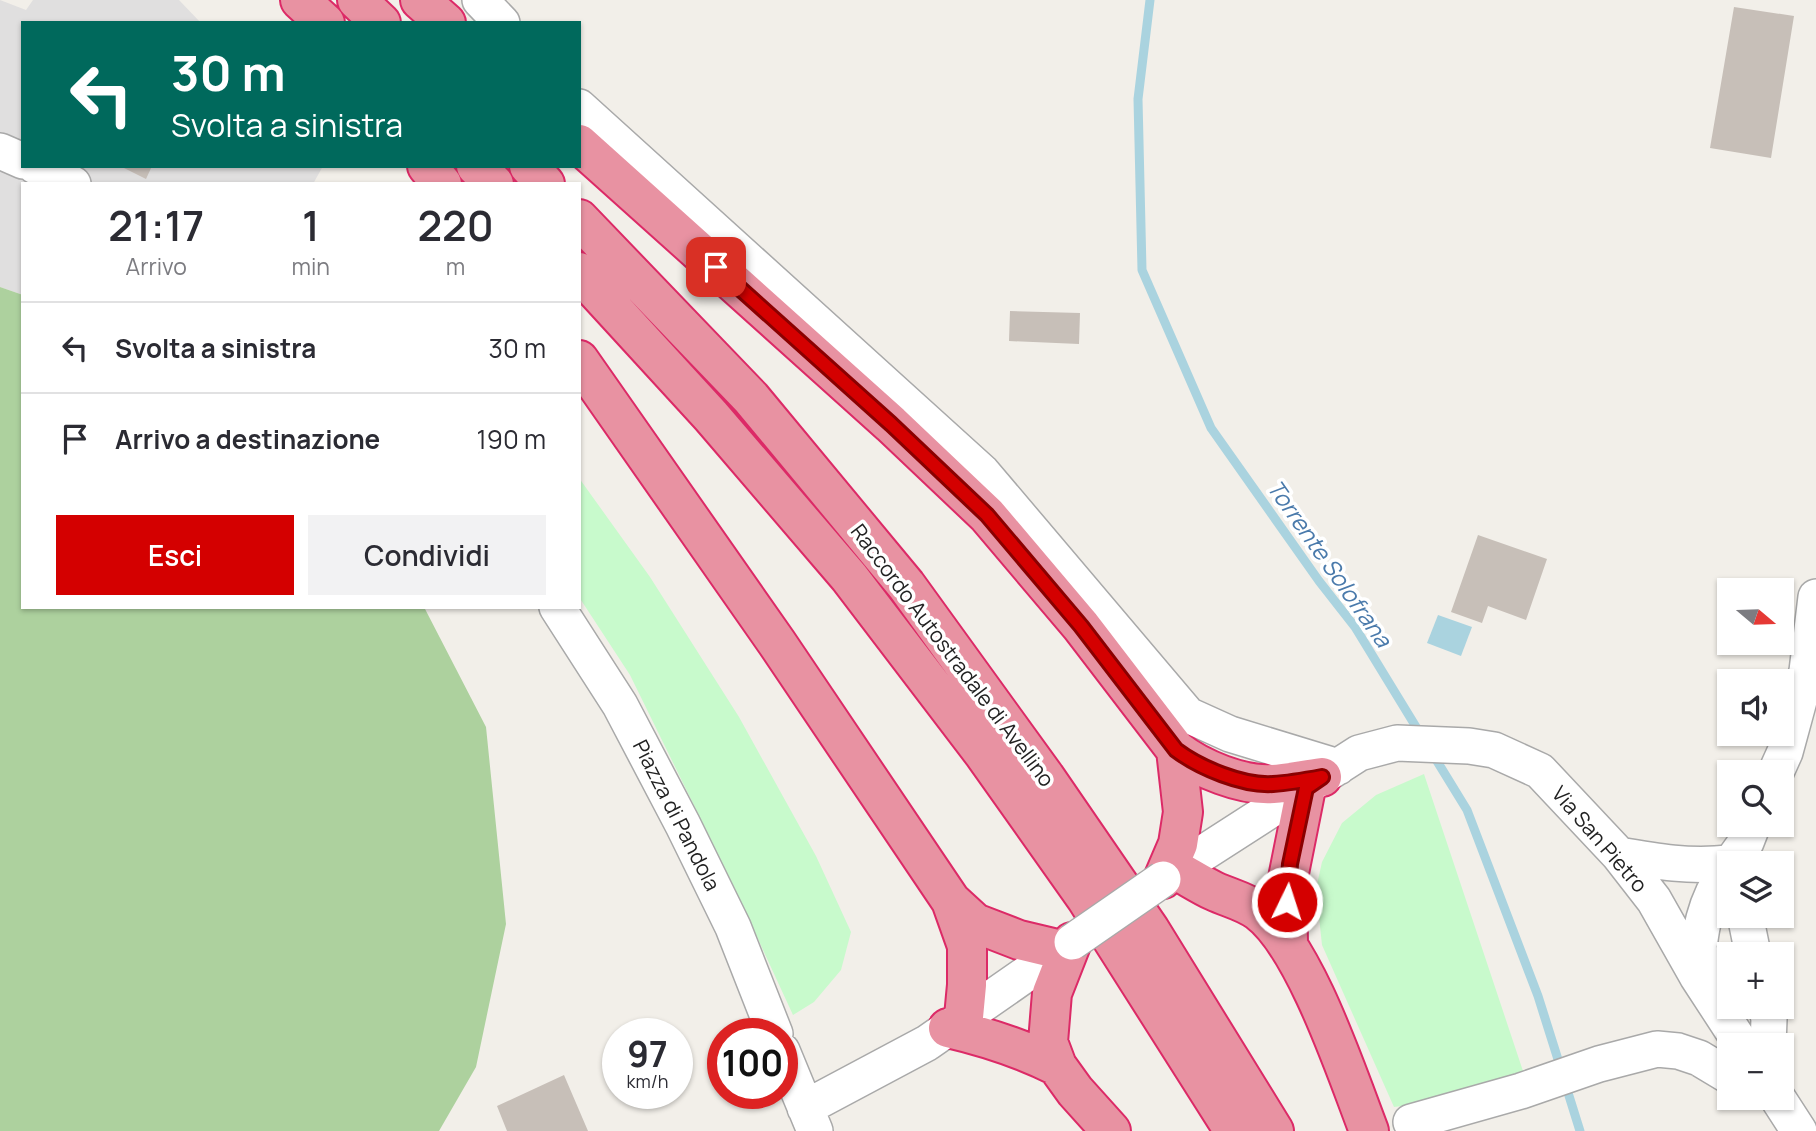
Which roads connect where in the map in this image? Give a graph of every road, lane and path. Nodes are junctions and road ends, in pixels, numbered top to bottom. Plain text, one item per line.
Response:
1 (269, 0) edge
2 (300, 0) edge
3 (357, 0) edge
4 (420, 0) edge
5 (480, 0) edge
6 (289, 21) edge
7 (323, 21) edge
8 (379, 21) edge
9 (444, 21) edge
10 (500, 21) edge
11 (581, 109) edge
12 (581, 146) edge
13 (0, 151) edge
14 (21, 160) edge
15 (39, 168) edge
16 (429, 168) edge
17 (477, 168) edge
18 (531, 168) edge
19 (68, 182) edge
20 (440, 182) edge
21 (492, 182) edge
22 (543, 182) edge
23 (581, 221) edge
24 (581, 274) edge
25 (581, 363) edge
26 (1816, 597) edge
27 (558, 609) edge
28 (1176, 750) junction
29 (1781, 760) edge
30 (1322, 777) junction
31 (1619, 855) junction
32 (1717, 860) edge
33 (1170, 875) junction
34 (1717, 884) edge
35 (951, 901) junction
36 (1288, 944) junction
37 (1066, 946) junction
38 (1717, 967) edge
39 (1697, 976) junction
40 (769, 1018) edge
41 (956, 1023) junction
42 (1734, 1033) edge
43 (1057, 1066) junction
44 (1717, 1069) edge
45 (798, 1090) edge
46 (810, 1119) edge
47 (1411, 1122) dead end
48 (1111, 1131) edge
49 (1234, 1131) edge
50 (1274, 1131) edge
51 (1369, 1131) edge

1 - 6 highway
2 - 7 highway
3 - 8 highway
4 - 9 highway
5 - 10 street
11 - 30 street
12 - 28 highway
13 - 14 street
15 - 19 street
16 - 20 highway
17 - 21 highway
18 - 22 highway
23 - 50 highway, Raccordo Autostradale di Avellino
24 - 49 highway, Raccordo Autostradale di Avellino
25 - 35 highway
26 - 29 street
27 - 40 street, Piazza di Pandola
28 - 30 highway
28 - 33 highway
30 - 31 street, Via San Pietro
30 - 33 street, Via San Pietro
30 - 36 highway
31 - 32 street
31 - 39 street, Via San Pietro
33 - 36 highway
33 - 37 street, Via San Pietro, bridge
34 - 39 street
35 - 37 highway
35 - 41 highway
36 - 51 highway
37 - 41 street, Via San Pietro
37 - 43 highway
38 - 39 street
39 - 42 street, Via San Pietro
41 - 43 highway
41 - 46 street, Via San Pietro
43 - 48 highway
44 - 47 street
45 - 46 street

